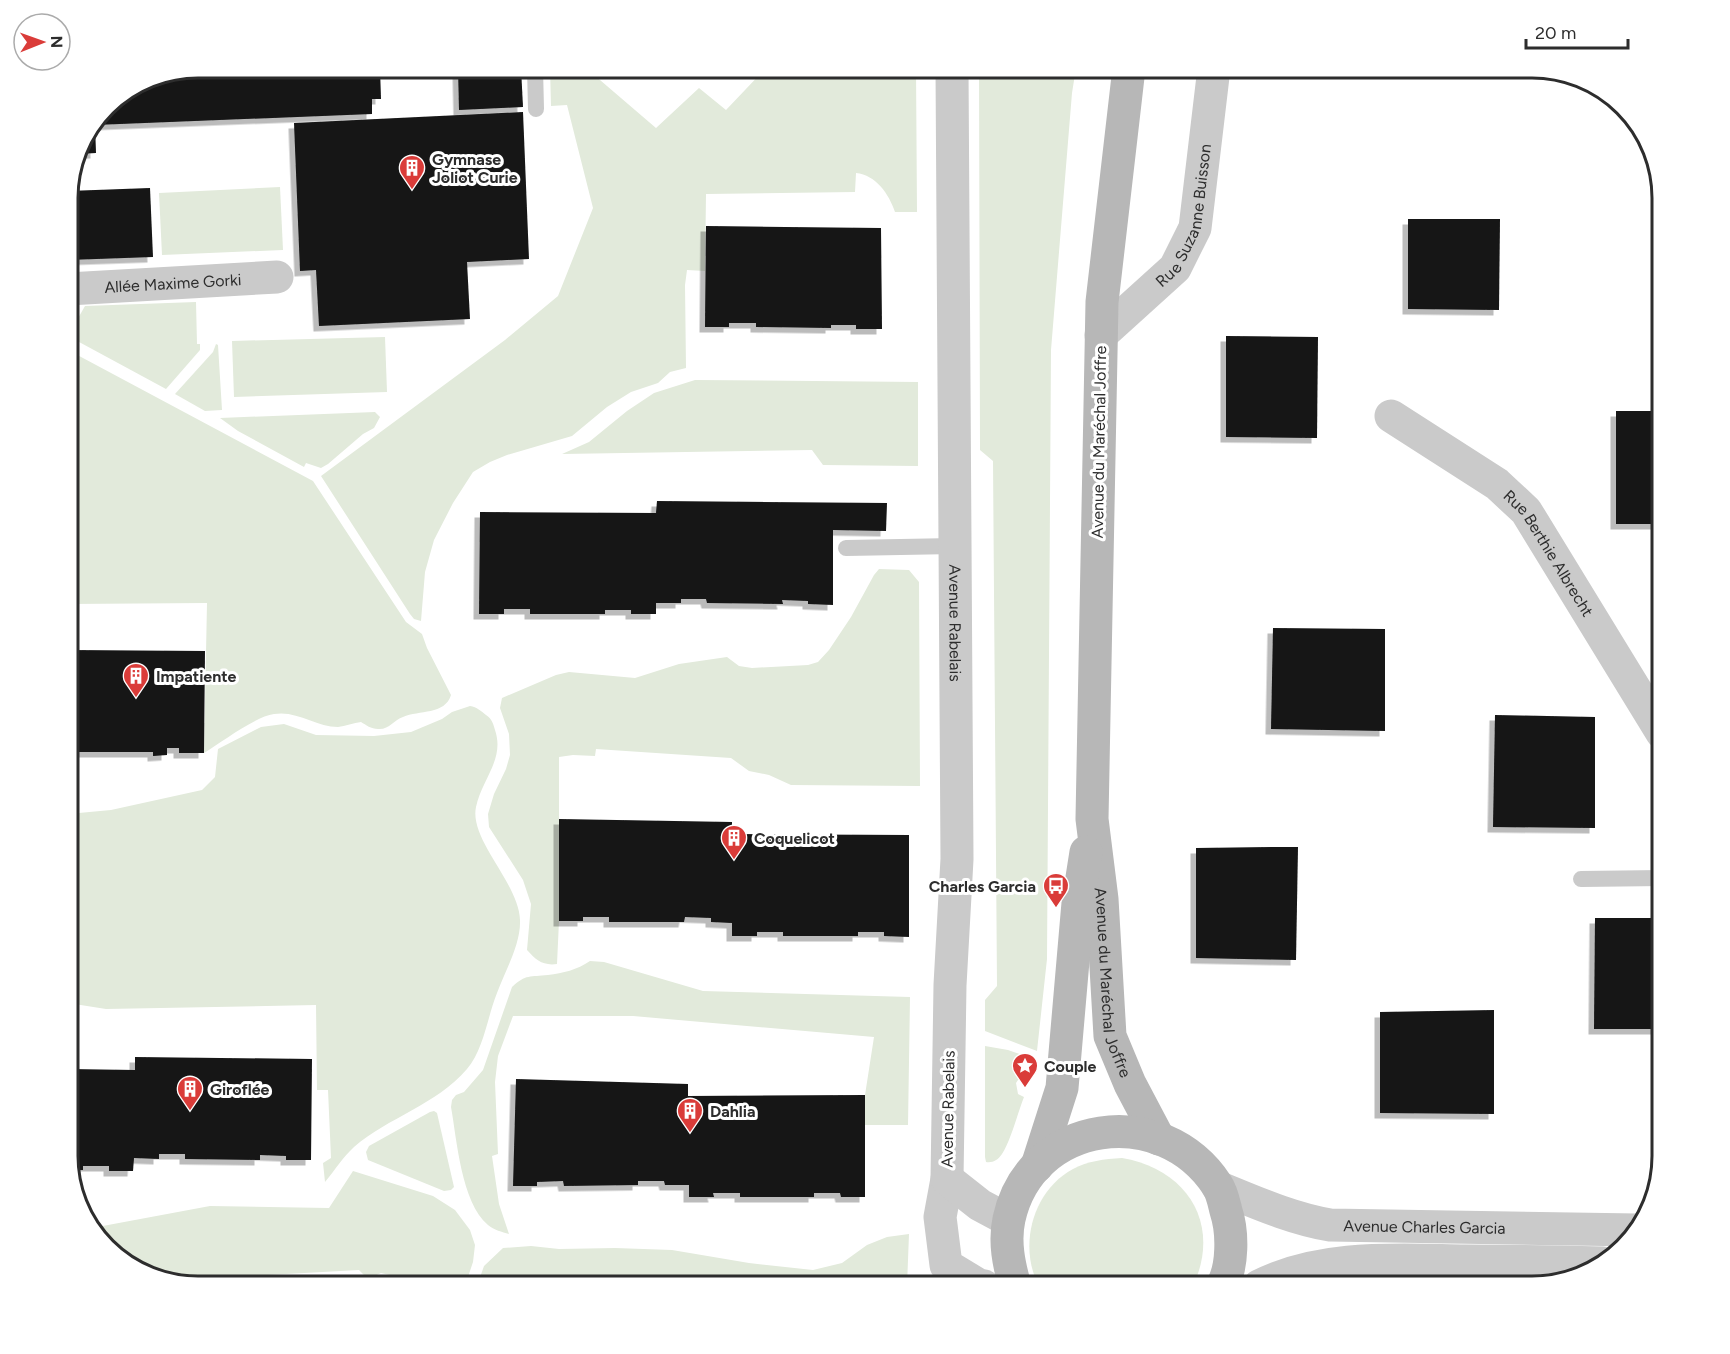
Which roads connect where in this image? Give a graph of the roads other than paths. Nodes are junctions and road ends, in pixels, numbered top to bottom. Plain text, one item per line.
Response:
1 (535, 78) edge
2 (952, 78) edge
3 (1128, 78) edge
4 (1213, 78) edge
5 (536, 109) dead end
6 (277, 278) dead end
7 (78, 288) edge
8 (1101, 335) junction
9 (1391, 416) dead end
10 (955, 546) junction
11 (846, 548) dead end
12 (1652, 718) edge
13 (1092, 819) junction
14 (1652, 878) edge
15 (1581, 879) dead end
16 (1159, 1139) junction
17 (1037, 1166) junction
18 (947, 1179) junction
19 (1218, 1187) junction
20 (1008, 1220) junction
21 (1626, 1230) edge
22 (1584, 1264) edge
23 (1449, 1274) edge
24 (946, 1276) edge
25 (1013, 1276) edge
26 (1225, 1276) edge
27 (1281, 1276) edge

1 - 5 lane
2 - 10 street, Avenue Rabelais
3 - 8 main road, Avenue du Maréchal Joffre
4 - 8 street, Rue Suzanne Buisson
6 - 7 street, Allée Maxime Gorki
8 - 13 main road, Avenue du Maréchal Joffre
9 - 12 street, Rue Berthie Albrecht
10 - 11 lane
10 - 18 street, Avenue Rabelais
13 - 16 main road, Avenue du Maréchal Joffre
13 - 17 main road, Avenue du Maréchal Joffre
14 - 15 lane
16 - 17 main road
16 - 19 main road
17 - 20 main road
18 - 20 street, Avenue Rabelais
18 - 24 street, Avenue Rabelais
19 - 21 street, Avenue Charles Garcia
19 - 26 main road
20 - 25 main road
22 - 23 street, Avenue Charles Garcia
23 - 27 street, Avenue Charles Garcia

